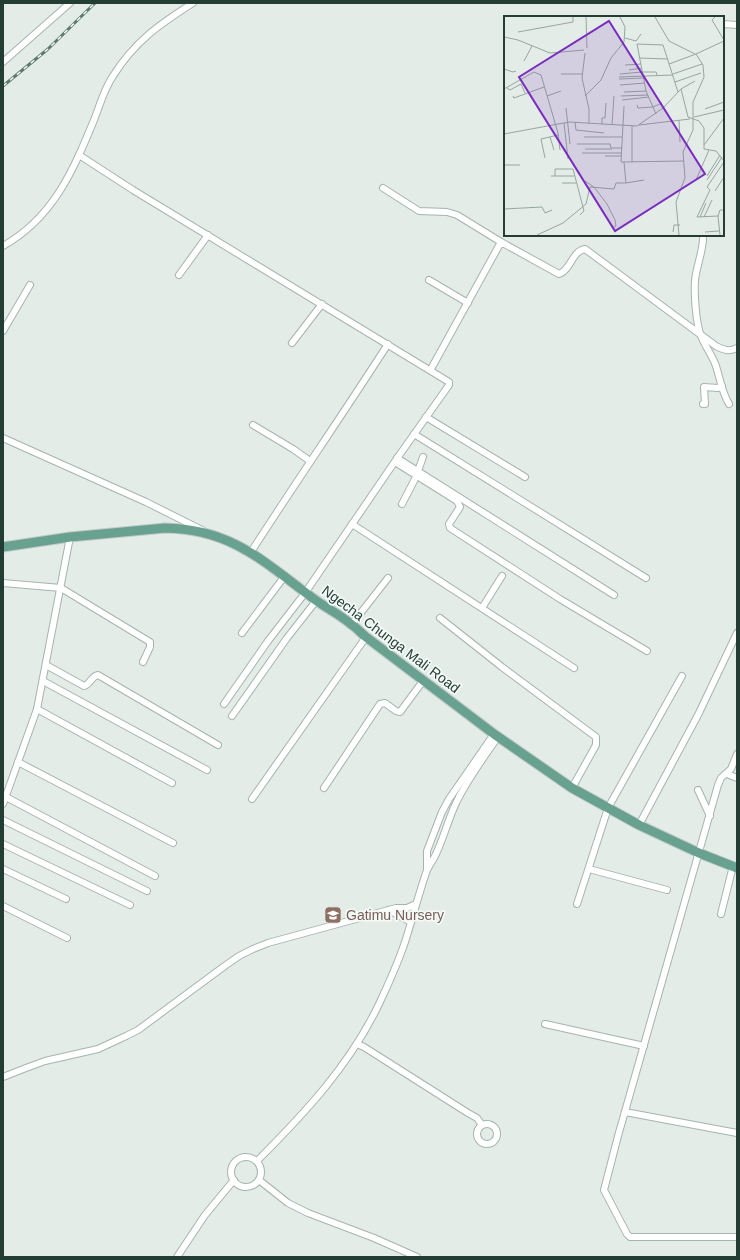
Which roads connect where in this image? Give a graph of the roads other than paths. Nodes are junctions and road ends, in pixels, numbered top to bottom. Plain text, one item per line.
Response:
1 (70, 3) edge
2 (194, 3) edge
3 (724, 24) edge
4 (737, 25) edge
5 (3, 62) edge
6 (79, 155) junction
7 (383, 188) dead end
8 (208, 235) junction
9 (703, 236) edge
10 (501, 242) junction
11 (3, 246) edge
12 (179, 275) dead end
13 (429, 280) dead end
14 (30, 285) dead end
15 (468, 303) junction
16 (322, 304) junction
17 (3, 331) edge
18 (701, 335) junction
19 (292, 343) dead end
20 (388, 344) junction
21 (737, 348) edge
22 (430, 369) junction
23 (722, 386) junction
24 (703, 404) dead end
25 (729, 404) dead end
26 (426, 417) junction
27 (253, 426) dead end
28 (414, 434) junction
29 (3, 438) edge
30 (423, 457) dead end
31 (396, 460) junction
32 (310, 461) junction
33 (417, 473) junction
34 (525, 477) dead end
35 (402, 504) dead end
36 (352, 524) junction
37 (206, 533) junction
38 (70, 537) junction
39 (3, 547) edge
40 (250, 552) junction
41 (502, 576) dead end
42 (284, 577) junction
43 (388, 578) dead end
44 (646, 578) dead end
45 (3, 583) edge
46 (61, 588) junction
47 (305, 593) junction
48 (614, 595) dead end
49 (316, 601) junction
50 (482, 608) junction
51 (440, 618) dead end
52 (352, 624) junction
53 (242, 632) dead end
54 (737, 633) edge
55 (366, 637) junction
56 (647, 651) dead end
57 (143, 662) dead end
58 (46, 665) junction
59 (574, 668) dead end
60 (682, 676) dead end
61 (43, 681) junction
62 (423, 681) junction
63 (224, 704) dead end
64 (37, 709) junction
65 (232, 716) dead end
66 (496, 735) junction
67 (218, 745) dead end
68 (737, 754) edge
69 (18, 762) junction
70 (207, 770) dead end
71 (727, 774) junction
72 (737, 778) edge
73 (172, 783) dead end
74 (324, 788) dead end
75 (572, 788) junction
76 (698, 790) dead end
77 (6, 798) junction
78 (252, 799) dead end
79 (3, 804) edge
80 (608, 808) junction
81 (710, 816) junction
82 (3, 820) edge
83 (639, 825) junction
84 (173, 843) dead end
85 (3, 844) edge
86 (699, 853) junction
87 (735, 867) edge
88 (3, 869) edge
89 (589, 869) junction
90 (426, 871) junction
91 (155, 876) dead end
92 (667, 890) dead end
93 (147, 891) dead end
94 (66, 899) dead end
95 (416, 904) junction
96 (577, 904) dead end
97 (130, 905) dead end
98 (3, 906) edge
99 (389, 910) junction
100 (721, 914) dead end
101 (411, 922) junction
102 (67, 938) dead end
103 (544, 1024) dead end
104 (357, 1044) junction
105 (644, 1046) junction
106 (3, 1078) edge
107 (625, 1112) junction
108 (482, 1125) dead end
109 (737, 1133) edge
110 (257, 1161) junction
111 (234, 1180) junction
112 (259, 1180) junction
113 (737, 1238) edge
114 (177, 1257) edge
115 (417, 1257) edge

1 - 5 street
2 - 6 street
3 - 4 street
6 - 8 street
6 - 11 street
7 - 10 street
8 - 12 street
8 - 16 street
9 - 18 street
10 - 15 street
10 - 18 street
13 - 15 street
14 - 17 street
15 - 22 street
16 - 19 street
16 - 20 street
18 - 21 street
18 - 23 street
20 - 22 street
20 - 32 street
22 - 26 street
23 - 24 street
23 - 25 street
26 - 28 street
26 - 34 street
27 - 32 street
28 - 31 street
28 - 44 street
29 - 37 street
30 - 33 street
31 - 33 street
31 - 36 street
32 - 40 street
33 - 35 street
33 - 48 street
33 - 56 street
36 - 47 street
36 - 50 street
37 - 38 main road, Ngecha Chunga Mali Road
37 - 40 main road, Ngecha Chunga Mali Road
38 - 39 main road, Ngecha Chunga Mali Road
38 - 46 street
40 - 42 main road, Ngecha Chunga Mali Road
41 - 50 street
42 - 47 main road, Ngecha Chunga Mali Road
42 - 53 street
43 - 52 street
45 - 46 street
46 - 57 street
46 - 58 street
47 - 49 main road, Ngecha Chunga Mali Road
47 - 63 street
49 - 52 main road, Ngecha Chunga Mali Road
49 - 65 street
50 - 59 street
51 - 75 street
52 - 55 main road, Ngecha Chunga Mali Road
54 - 83 street
55 - 62 main road, Ngecha Chunga Mali Road
55 - 78 street
58 - 61 street
58 - 67 street
60 - 80 street
61 - 64 street
61 - 70 street
62 - 66 main road, Ngecha Chunga Mali Road
62 - 74 street
64 - 69 street
64 - 73 street
66 - 75 main road, Ngecha Chunga Mali Road
66 - 90 street
66 - 90 street
68 - 71 street
69 - 77 street
69 - 84 street
71 - 72 street
71 - 81 street
75 - 80 main road, Ngecha Chunga Mali Road
76 - 81 street
77 - 79 street
77 - 91 street
80 - 83 main road, Ngecha Chunga Mali Road
80 - 89 street
81 - 86 street
82 - 93 street
83 - 86 main road, Ngecha Chunga Mali Road
85 - 97 street
86 - 87 main road, Ngecha Chunga Mali Road
86 - 105 street
87 - 100 street
88 - 94 street
89 - 92 street
89 - 96 street
90 - 95 street
95 - 99 street
95 - 101 street
98 - 102 street
99 - 101 street
99 - 106 street
101 - 104 street
103 - 105 street
104 - 108 street
104 - 110 street
105 - 107 street
107 - 109 street
107 - 113 street
110 - 111 street
110 - 112 street
111 - 112 street
111 - 114 street
112 - 115 street

